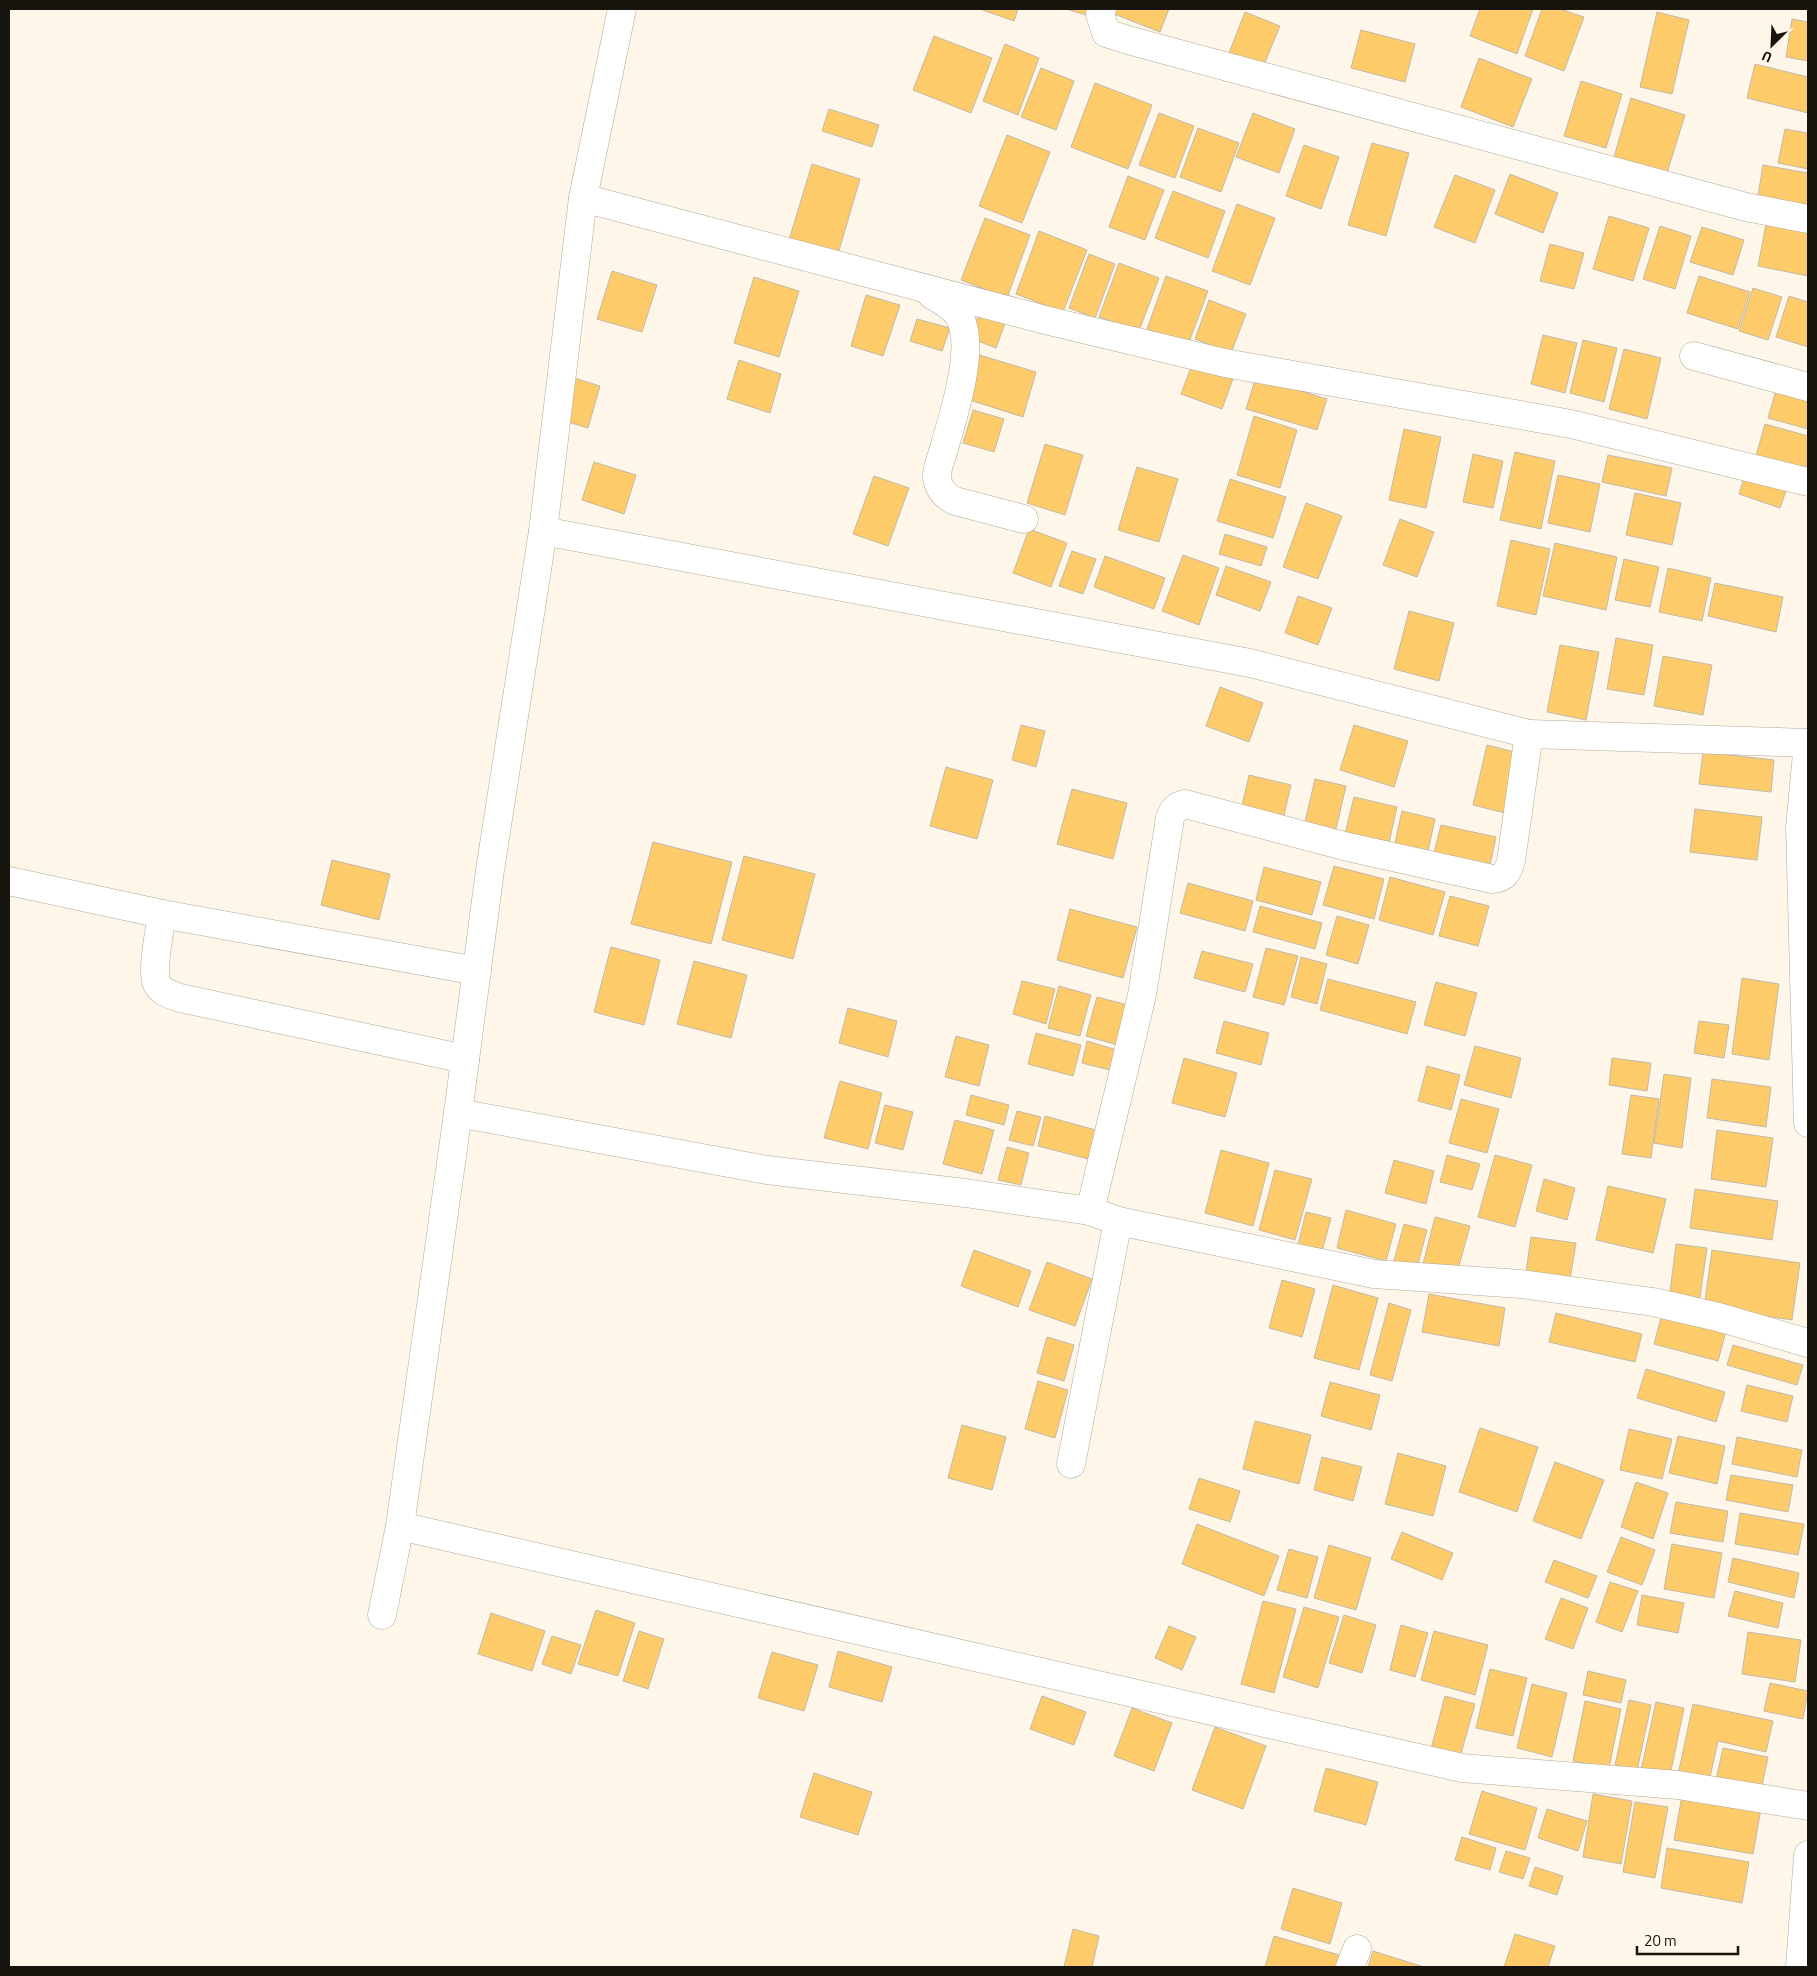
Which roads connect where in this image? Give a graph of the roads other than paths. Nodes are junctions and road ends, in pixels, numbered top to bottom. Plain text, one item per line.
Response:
1 (622, 9) edge
2 (1102, 9) edge
3 (583, 198) junction
4 (1808, 219) edge
5 (916, 287) junction
6 (1694, 356) dead end
7 (1808, 387) edge
8 (1808, 482) edge
9 (1024, 519) dead end
10 (543, 531) junction
11 (1529, 734) junction
12 (1808, 743) edge
13 (9, 882) edge
14 (162, 914) junction
15 (477, 970) junction
16 (465, 1060) junction
17 (458, 1113) junction
18 (1808, 1123) edge
19 (1090, 1211) junction
20 (1118, 1221) junction
21 (1808, 1343) edge
22 (1071, 1464) dead end
23 (400, 1526) junction
24 (382, 1615) dead end
25 (1808, 1806) edge
26 (1808, 1855) edge
27 (1800, 1967) edge

1 - 3 street
2 - 4 street
3 - 5 street
3 - 10 street
5 - 8 street
5 - 9 street
6 - 7 street
10 - 11 street
10 - 15 street
11 - 12 street
11 - 19 street
12 - 18 street
13 - 14 street
14 - 15 street
14 - 16 street
15 - 16 street
16 - 17 street
17 - 19 street
17 - 23 street
19 - 20 street
20 - 21 street
20 - 22 street
23 - 24 street
23 - 25 street
26 - 27 street

